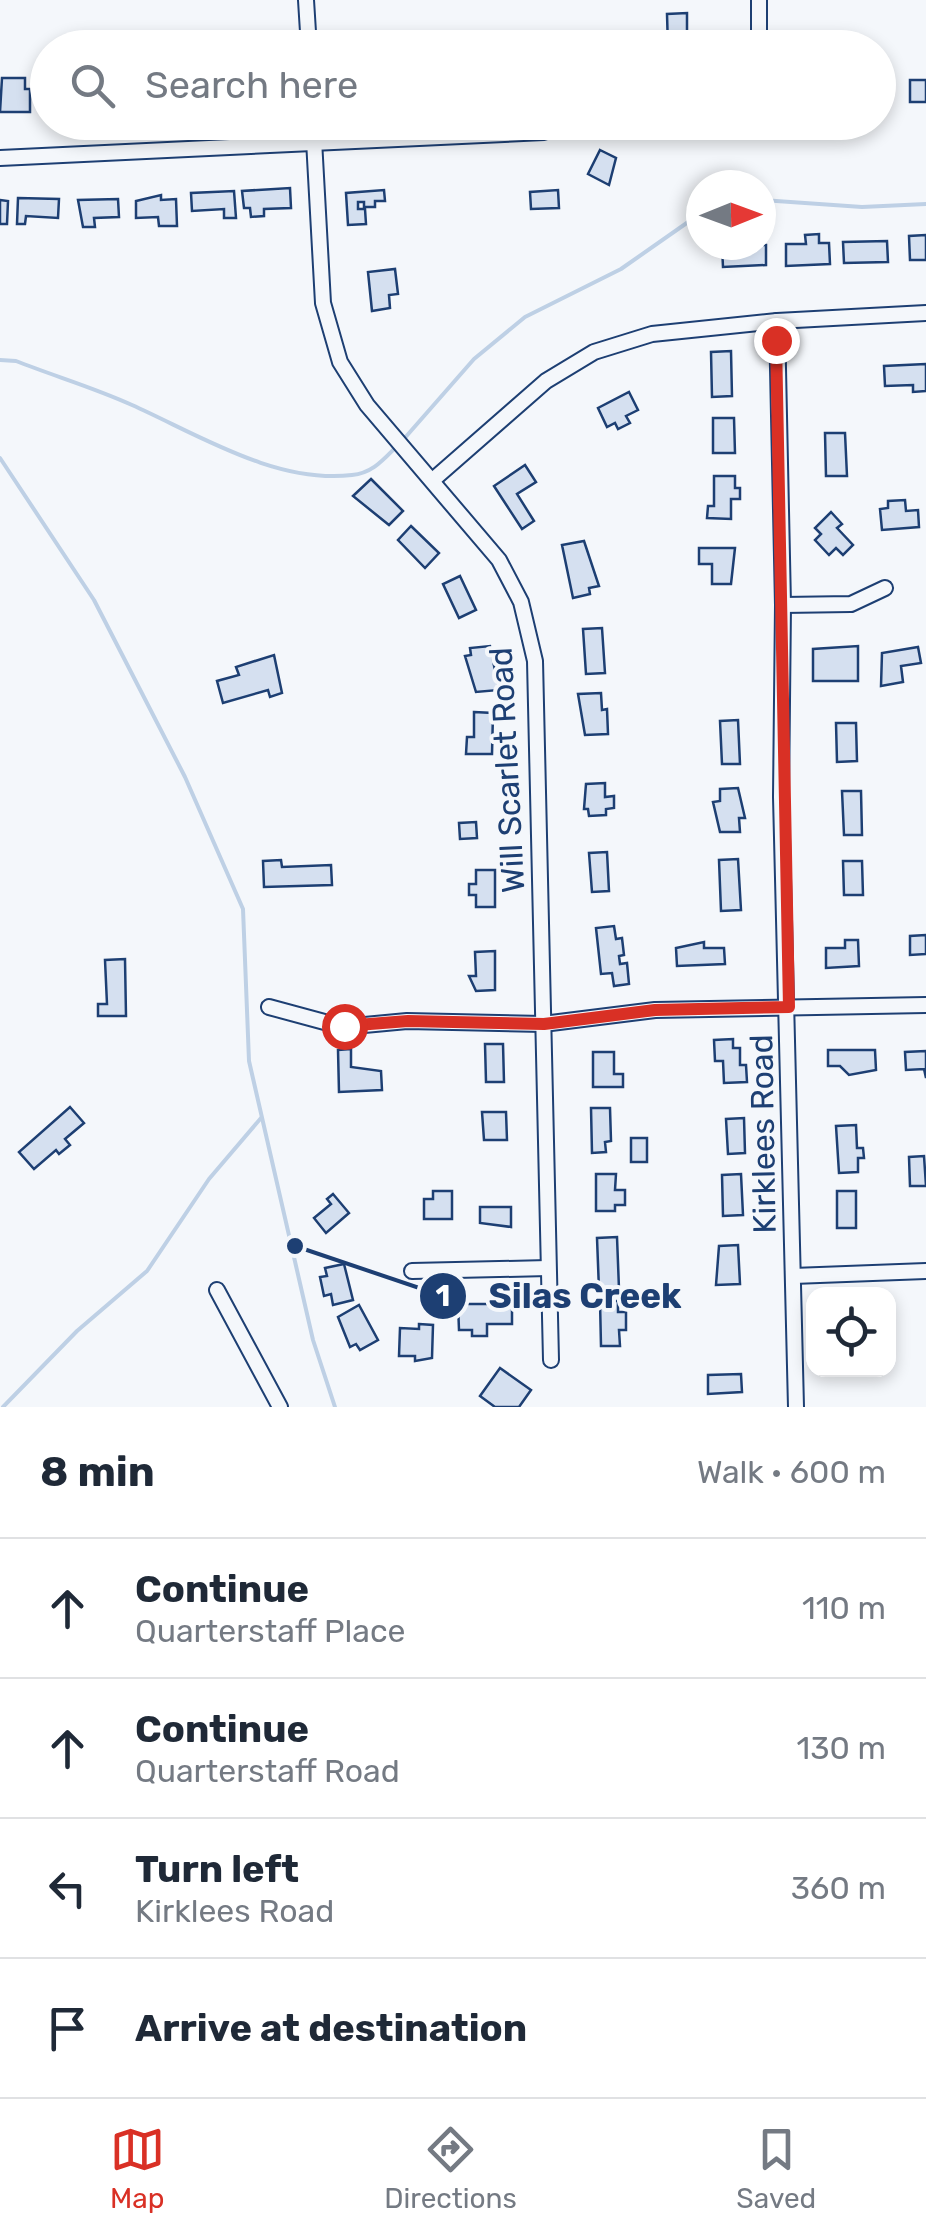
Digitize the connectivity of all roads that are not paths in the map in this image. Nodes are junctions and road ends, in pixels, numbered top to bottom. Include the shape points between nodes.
1 (306, 0) edge
2 (759, 0) edge
3 (308, 30) edge
4 (760, 30) edge
5 (314, 140) edge
6 (391, 140) edge
7 (314, 144) junction
8 (0, 158) edge
9 (926, 313) edge
10 (777, 320) junction
11 (434, 479) junction
12 (885, 588) dead end
13 (783, 605) junction
14 (926, 1005) edge
15 (270, 1007) dead end
16 (789, 1007) junction
17 (544, 1024) junction
18 (548, 1268) junction
19 (412, 1271) dead end
20 (926, 1272) edge
21 (794, 1276) junction
22 (216, 1290) dead end
23 (550, 1360) dead end
24 (280, 1407) edge
25 (796, 1407) edge

1 - 3 street
2 - 4 street
5 - 7 street, Will Scarlet Road
6 - 7 street
7 - 8 street
7 - 11 street, Will Scarlet Road via 323,303 332,342 360,396
9 - 10 street
10 - 11 street via 652,334 594,352 546,381
10 - 13 street, Kirklees Road
11 - 17 street, Will Scarlet Road via 499,560 521,602 535,661
12 - 13 street via 850,604
13 - 16 street, Kirklees Road
14 - 16 street
15 - 17 street via 344,1026
16 - 17 street via 655,1010
16 - 21 street, Kirklees Road
17 - 18 street, Will Scarlet Road
18 - 19 street
18 - 23 street, Will Scarlet Road
20 - 21 street
21 - 25 street, Kirklees Road
22 - 24 street

